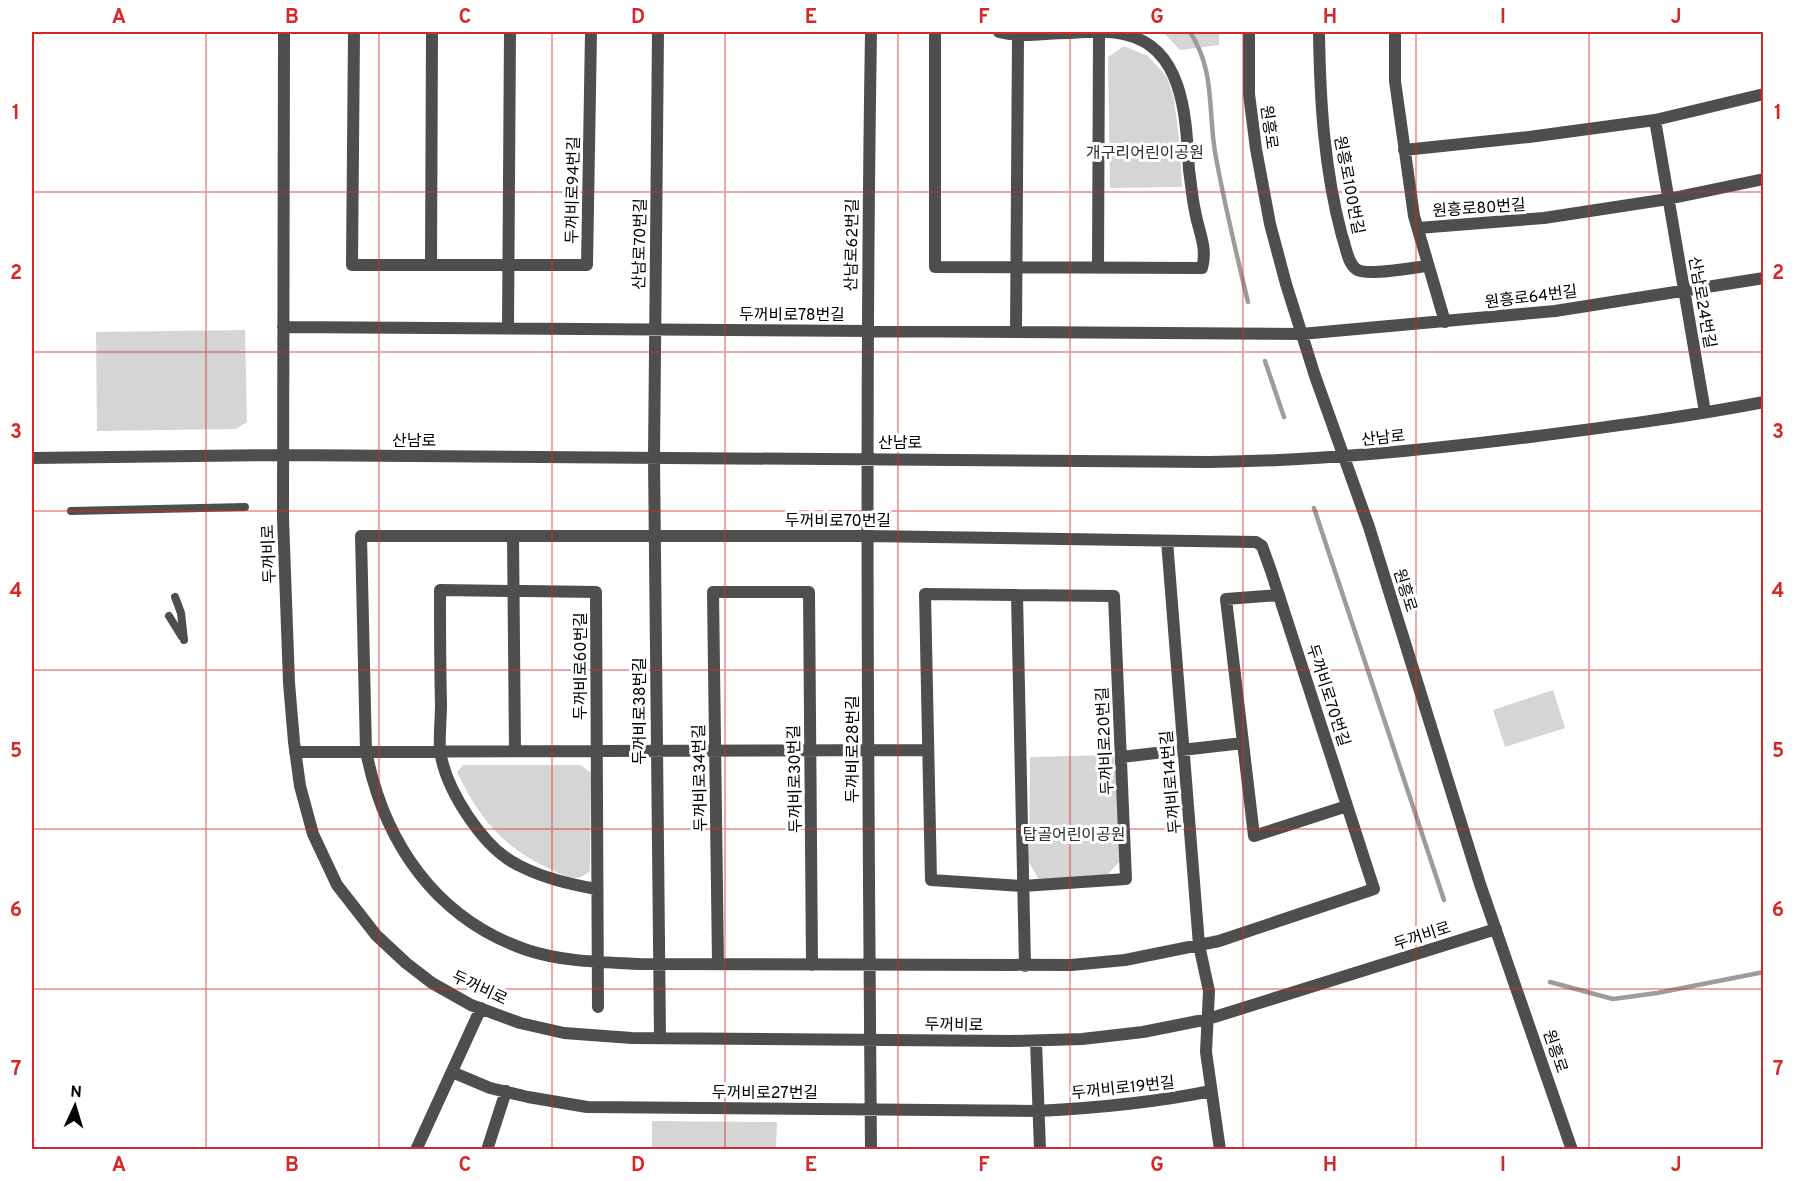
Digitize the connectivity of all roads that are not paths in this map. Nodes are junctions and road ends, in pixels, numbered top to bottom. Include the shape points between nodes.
1 (284, 32) edge
2 (354, 32) edge
3 (432, 32) edge
4 (510, 32) edge
5 (591, 32) edge
6 (658, 32) edge
7 (872, 32) edge
8 (935, 32) edge
9 (999, 32) edge
10 (1249, 32) edge
11 (1319, 32) edge
12 (1395, 32) edge
13 (1099, 33) junction
14 (1018, 35) junction
15 (1764, 94) edge
16 (1655, 120) junction
17 (1404, 150) junction
18 (1764, 179) edge
19 (1668, 199) junction
20 (1418, 228) junction
21 (431, 265) junction
22 (508, 265) junction
23 (1428, 266) junction
24 (1017, 268) junction
25 (1098, 268) junction
26 (1764, 278) edge
27 (1685, 292) junction
28 (1445, 322) junction
29 (283, 327) junction
30 (508, 328) junction
31 (655, 330) junction
32 (867, 331) junction
33 (1016, 332) junction
34 (1301, 333) junction
35 (1764, 402) edge
36 (1705, 412) junction
37 (283, 455) junction
38 (1344, 457) junction
39 (32, 458) edge
40 (654, 458) junction
41 (866, 458) junction
42 (245, 507) dead end
43 (71, 511) dead end
44 (513, 536) junction
45 (654, 536) junction
46 (867, 536) junction
47 (1167, 541) junction
48 (513, 591) junction
49 (713, 592) joint
50 (1017, 595) junction
51 (1279, 595) junction
52 (174, 597) dead end
53 (169, 616) dead end
54 (1243, 743) junction
55 (597, 750) junction
56 (656, 750) junction
57 (715, 750) junction
58 (810, 750) junction
59 (868, 750) junction
60 (928, 750) junction
61 (1184, 750) junction
62 (440, 751) junction
63 (515, 751) junction
64 (295, 752) junction
65 (366, 752) junction
66 (1121, 757) junction
67 (1347, 806) junction
68 (1023, 886) junction
69 (596, 889) junction
70 (1496, 929) junction
71 (1199, 945) junction
72 (598, 962) junction
73 (659, 964) junction
74 (718, 964) junction
75 (812, 965) junction
76 (870, 965) junction
77 (1025, 966) junction
78 (598, 1007) dead end
79 (481, 1008) junction
80 (1208, 1019) junction
81 (660, 1038) junction
82 (870, 1040) junction
83 (1036, 1041) junction
84 (452, 1072) junction
85 (1211, 1091) junction
86 (506, 1092) junction
87 (871, 1109) junction
88 (1037, 1111) junction
89 (416, 1149) edge
90 (487, 1149) edge
91 (871, 1149) edge
92 (1040, 1149) edge
93 (1220, 1149) edge
94 (1572, 1149) edge

1 - 29 street, 두꺼비로
2 - 21 street, 두꺼비로94번길 via 352,265
3 - 21 street
4 - 22 street
5 - 22 street, 두꺼비로94번길 via 587,265
6 - 31 street, 산남로70번길
7 - 32 street, 산남로62번길
8 - 24 street via 935,267
9 - 14 street
10 - 34 street, 원흥로 via 1249,93 1256,149 1270,224
11 - 23 street, 원흥로100번길 via 1326,157 1350,262 1357,271 1368,272
12 - 17 street, 원흥로80번길 via 1395,81
13 - 14 street
13 - 25 street
13 - 25 street via 1126,34 1145,42 1171,68 1177,82 1205,258 1202,268
14 - 24 street
15 - 16 street
16 - 17 street
16 - 19 street, 산남로24번길
17 - 20 street, 원흥로80번길
18 - 19 street
19 - 20 street, 원흥로80번길 via 1544,218
19 - 27 street, 산남로24번길
20 - 23 street, 원흥로80번길
21 - 22 street, 두꺼비로94번길
22 - 30 street
23 - 28 street, 원흥로80번길
24 - 25 street
24 - 33 street
26 - 27 street, 원흥로64번길
27 - 28 street, 원흥로64번길
27 - 36 street, 산남로24번길
28 - 34 street, 원흥로64번길
29 - 30 street, 두꺼비로78번길
29 - 37 street, 두꺼비로
30 - 31 street, 두꺼비로78번길
31 - 32 street, 두꺼비로78번길
31 - 40 street, 산남로70번길
32 - 33 street, 두꺼비로78번길
32 - 41 street, 산남로62번길
33 - 34 street, 두꺼비로78번길
34 - 38 street, 원흥로
35 - 36 street, 산남로
36 - 38 street, 산남로 via 1546,435
37 - 39 street, 산남로
37 - 40 street, 산남로
37 - 64 street, 두꺼비로 via 289,683
38 - 41 street, 산남로 via 1209,462
38 - 70 street, 원흥로 via 1370,527
40 - 41 street, 산남로
40 - 45 street, 두꺼비로38번길
41 - 46 street, 두꺼비로28번길
42 - 43 lane
44 - 45 street, 두꺼비로70번길
44 - 48 street
44 - 65 street, 두꺼비로70번길 via 361,536
45 - 46 street, 두꺼비로70번길
45 - 56 street, 두꺼비로38번길
46 - 47 street, 두꺼비로70번길
46 - 59 street, 두꺼비로28번길
47 - 51 street, 두꺼비로70번길 via 1256,542 1262,546
47 - 61 street, 두꺼비로14번길
48 - 55 street, 두꺼비로60번길 via 596,592
48 - 62 street, 두꺼비로60번길 via 440,590
48 - 63 street
49 - 57 street, 두꺼비로34번길
49 - 58 street, 두꺼비로30번길 via 809,592
50 - 60 street, 두꺼비로20번길 via 925,594
50 - 66 street, 두꺼비로20번길 via 1113,596
50 - 68 street
51 - 54 street via 1226,599
51 - 67 street, 두꺼비로70번길
52 - 53 lane via 181,613 184,640
54 - 61 street
54 - 67 street via 1254,836
55 - 56 street
55 - 63 street
55 - 69 street, 두꺼비로60번길
56 - 57 street
56 - 73 street, 두꺼비로38번길
57 - 58 street
57 - 74 street, 두꺼비로34번길
58 - 59 street
58 - 75 street, 두꺼비로30번길
59 - 60 street
59 - 76 street, 두꺼비로28번길
60 - 68 street, 두꺼비로20번길 via 931,880
61 - 66 street
61 - 71 street, 두꺼비로14번길
62 - 63 street
62 - 65 street
62 - 69 street, 두꺼비로60번길 via 458,802 495,848 515,864 545,878
64 - 65 street
64 - 79 street, 두꺼비로 via 313,834 337,885 376,935 406,963 432,983
65 - 72 street via 371,778 401,850 445,902 501,940 558,957
66 - 68 street, 두꺼비로20번길 via 1126,879
67 - 71 street, 두꺼비로70번길 via 1374,890
68 - 77 street
69 - 72 street, 두꺼비로60번길
70 - 80 street, 두꺼비로
70 - 94 street, 원흥로
71 - 77 street via 1125,960
71 - 80 street, 두꺼비로14번길 via 1209,991
72 - 73 street
72 - 78 street, 두꺼비로60번길
73 - 74 street
73 - 81 street, 두꺼비로38번길
74 - 75 street
75 - 76 street
76 - 77 street
76 - 82 street, 두꺼비로28번길
79 - 81 street, 두꺼비로 via 520,1023 564,1033
79 - 84 street
80 - 83 street, 두꺼비로 via 1143,1032
80 - 85 street, 두꺼비로14번길 via 1206,1052
81 - 82 street, 두꺼비로
82 - 83 street, 두꺼비로
82 - 87 street
83 - 88 street
84 - 86 street, 두꺼비로27번길
84 - 89 street
85 - 88 street, 두꺼비로19번길 via 1101,1108
85 - 93 street, 두꺼비로14번길
86 - 87 street, 두꺼비로27번길 via 587,1107
86 - 90 street
87 - 88 street, 두꺼비로27번길
87 - 91 street
88 - 92 street

